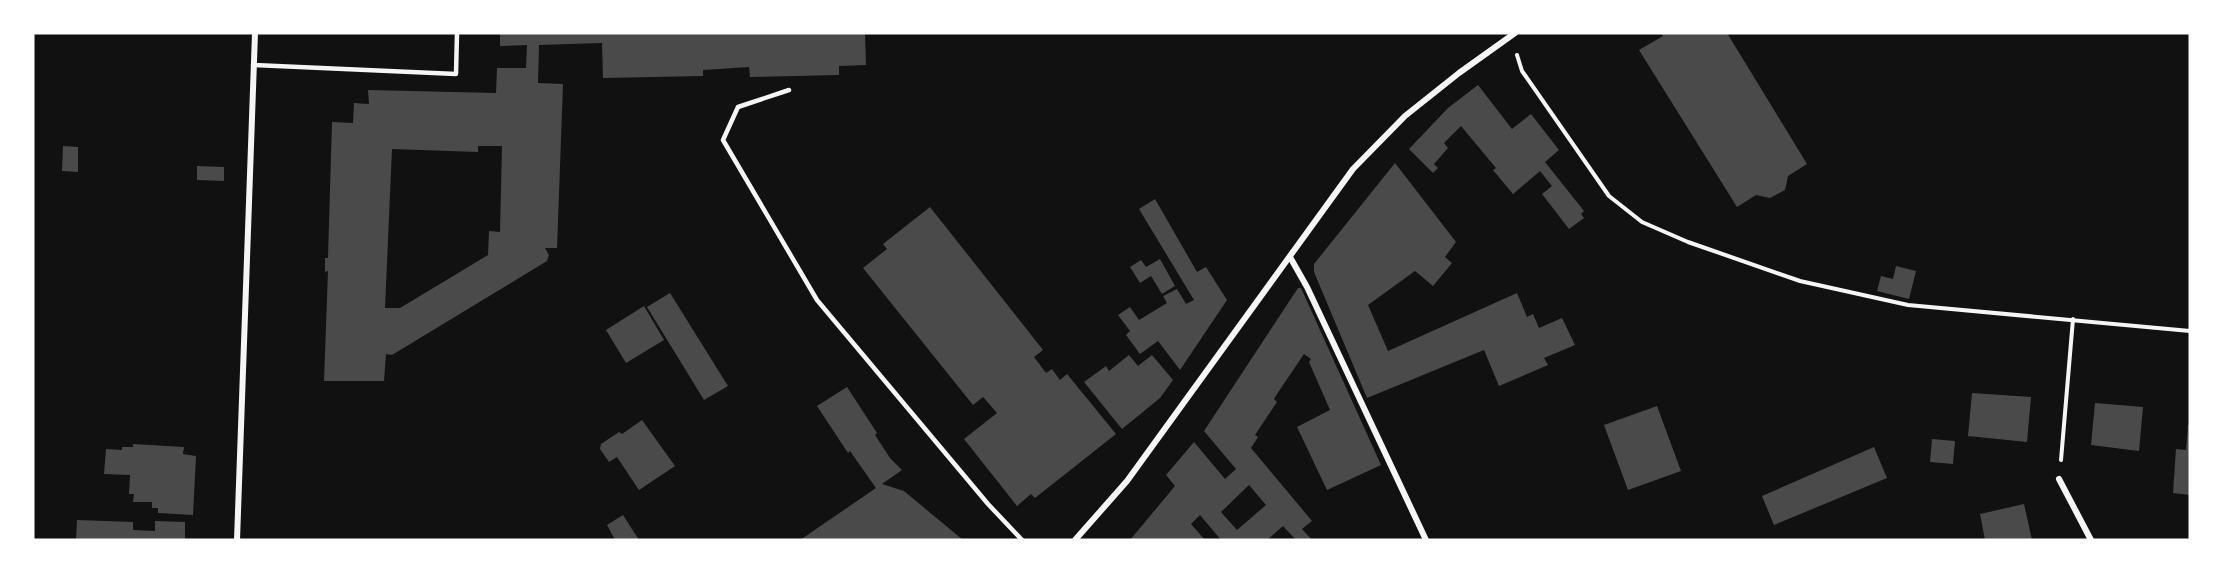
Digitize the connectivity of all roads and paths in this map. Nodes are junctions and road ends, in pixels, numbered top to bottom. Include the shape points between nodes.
1 (255, 33) edge
2 (457, 33) edge
3 (1512, 34) edge
4 (254, 65) junction
5 (789, 90) dead end
6 (1290, 257) junction
7 (2073, 319) junction
8 (2190, 331) edge
9 (2059, 479) joint
10 (237, 540) edge
11 (1022, 540) edge
12 (1075, 540) edge
13 (1426, 540) edge
14 (2091, 540) edge

1 - 4 street
2 - 4 lane via 456,74
3 - 6 street via 1405,116 1353,169
3 - 7 path via 1522,71 1609,196 1642,222 1800,281 1908,305
4 - 10 street
5 - 11 lane via 738,107 723,140 817,300
6 - 12 street via 1127,481
6 - 13 street
7 - 8 path
7 - 9 path
9 - 14 street

